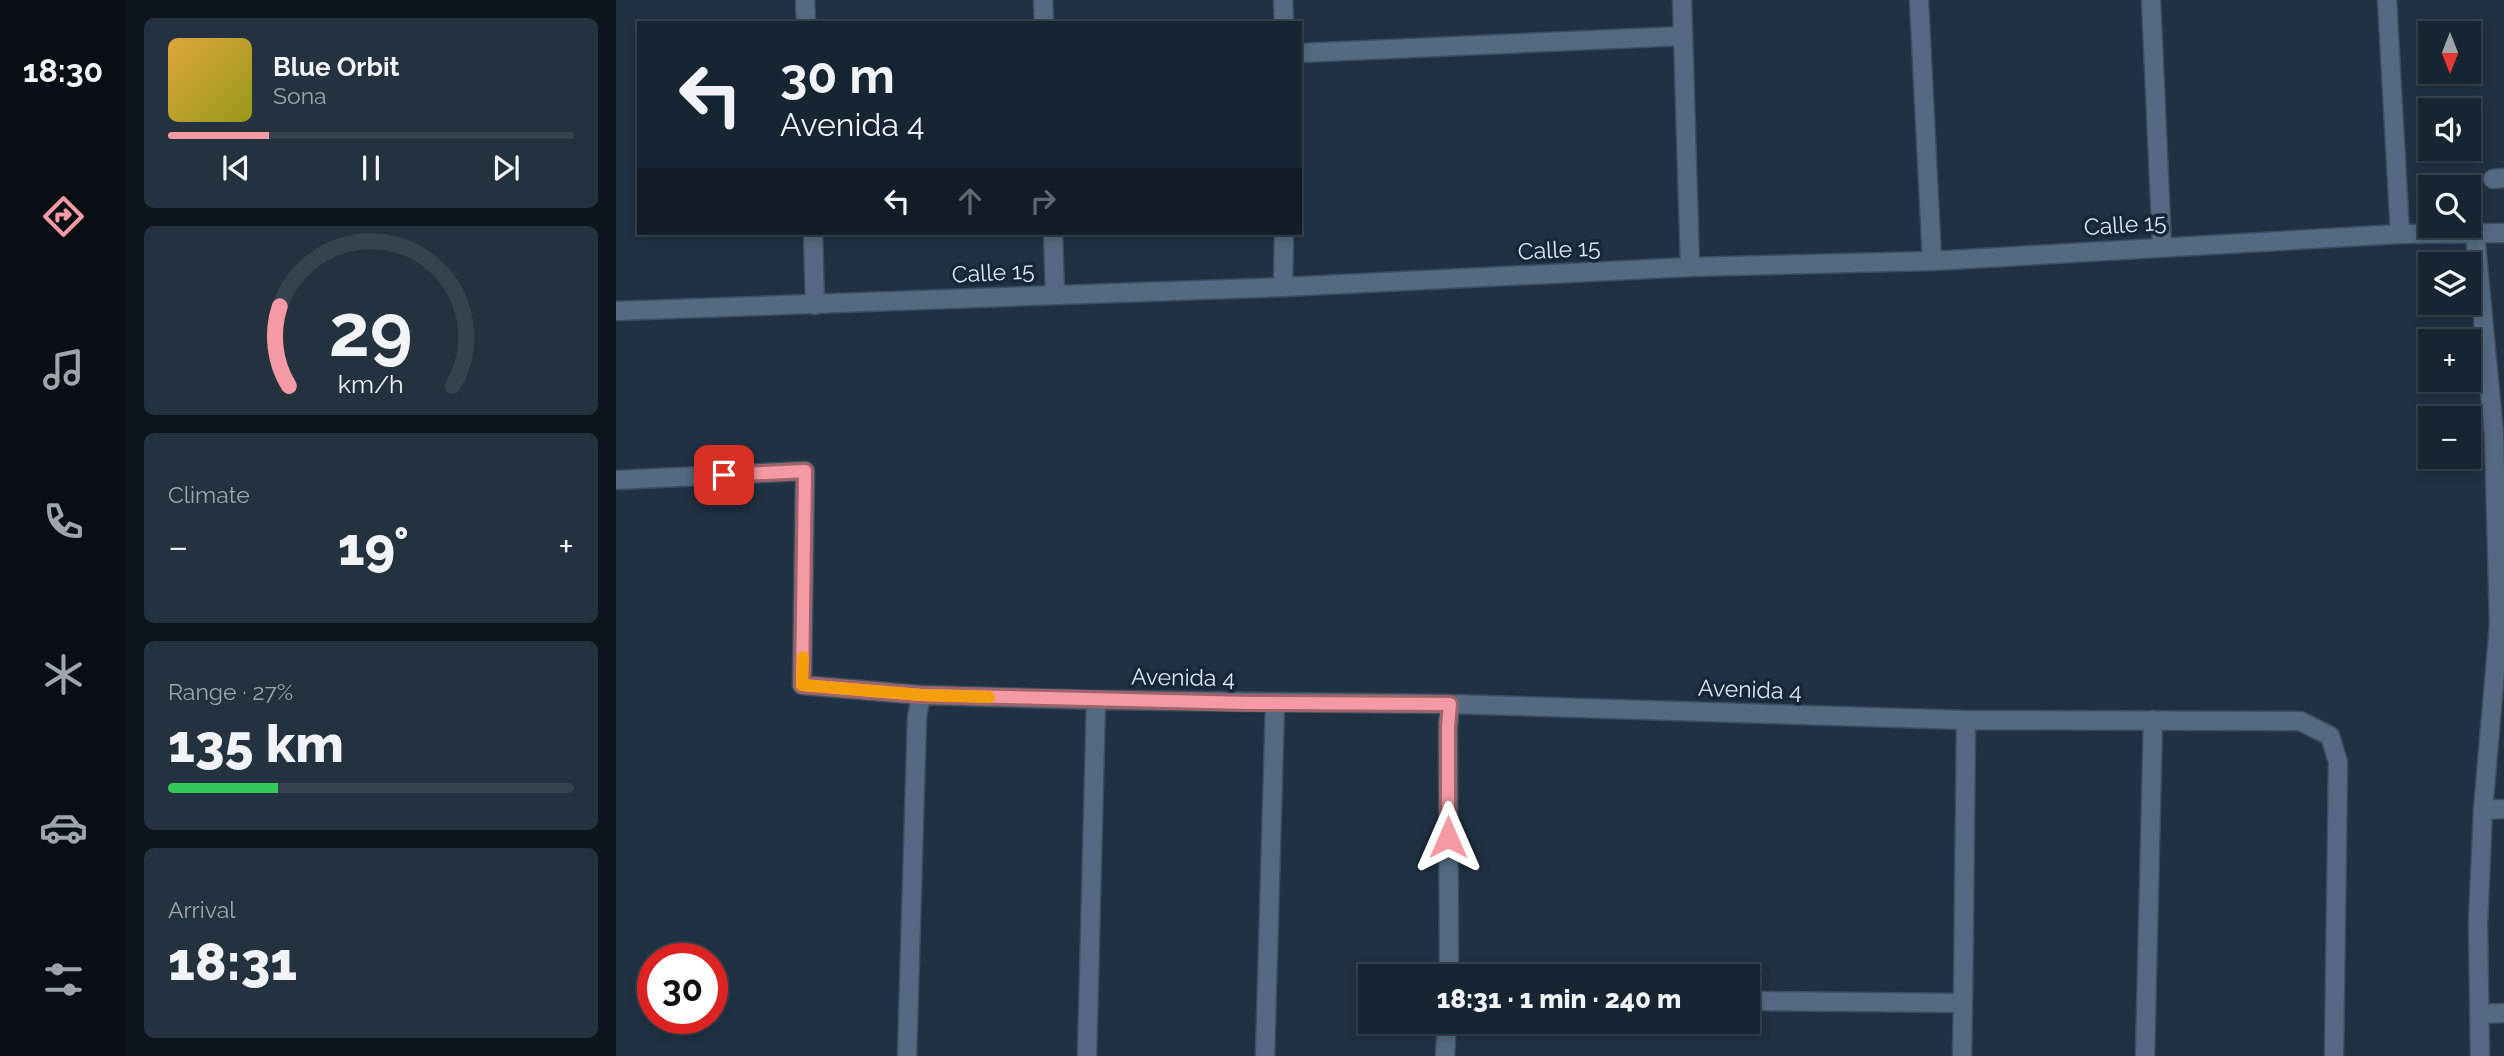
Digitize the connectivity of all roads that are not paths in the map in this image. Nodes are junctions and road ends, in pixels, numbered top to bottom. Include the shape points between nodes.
1 (805, 0) edge
2 (1043, 0) edge
3 (1283, 0) edge
4 (1682, 0) edge
5 (1919, 0) edge
6 (2151, 0) edge
7 (2387, 0) edge
8 (806, 21) edge
9 (1044, 21) edge
10 (1284, 21) edge
11 (1683, 36) junction
12 (1302, 53) edge
13 (2504, 233) edge
14 (2400, 234) junction
15 (2418, 234) edge
16 (2481, 234) edge
17 (813, 235) edge
18 (1053, 235) edge
19 (1284, 235) edge
20 (2474, 238) edge
21 (2162, 246) junction
22 (1932, 261) junction
23 (1690, 267) junction
24 (1283, 287) junction
25 (1055, 294) junction
26 (815, 305) junction
27 (616, 311) edge
28 (2499, 434) edge
29 (616, 480) edge
30 (2501, 624) edge
31 (921, 695) junction
32 (1096, 700) junction
33 (1275, 703) junction
34 (1450, 704) junction
35 (1966, 720) junction
36 (2153, 720) junction
37 (2504, 809) edge
38 (2483, 810) junction
39 (1449, 964) edge
40 (1760, 1001) edge
41 (1963, 1003) junction
42 (2504, 1013) edge
43 (2480, 1014) junction
44 (1446, 1034) edge
45 (907, 1056) edge
46 (1087, 1056) edge
47 (1265, 1056) edge
48 (1445, 1056) edge
49 (1962, 1056) edge
50 (2145, 1056) edge
51 (2334, 1056) edge
52 (2480, 1056) edge

1 - 8 street
2 - 9 street
3 - 10 street
4 - 11 street
5 - 22 street
6 - 21 street
7 - 14 street
11 - 12 street
11 - 23 street
13 - 16 street, Calle 15
14 - 15 street, Calle 15
14 - 21 street, Calle 15
17 - 26 street
18 - 25 street
19 - 24 street
20 - 28 street
21 - 22 street, Calle 15
22 - 23 street, Calle 15
23 - 24 street, Calle 15
24 - 25 street, Calle 15
25 - 26 street, Calle 15
26 - 27 street, Calle 15
28 - 30 street
29 - 31 street, Avenida 4 via 805,471 802,685
30 - 38 street
31 - 32 street, Avenida 4
31 - 45 street
32 - 33 street, Avenida 4
32 - 46 street
33 - 34 street, Avenida 4
33 - 47 street
34 - 35 street, Avenida 4
34 - 39 street
35 - 36 street, Avenida 4
35 - 41 street
36 - 50 street
36 - 51 street, Avenida 4 via 2300,721 2330,736 2338,762
37 - 38 street
38 - 43 street
40 - 41 street
41 - 49 street
42 - 43 street
43 - 52 street
44 - 48 street

